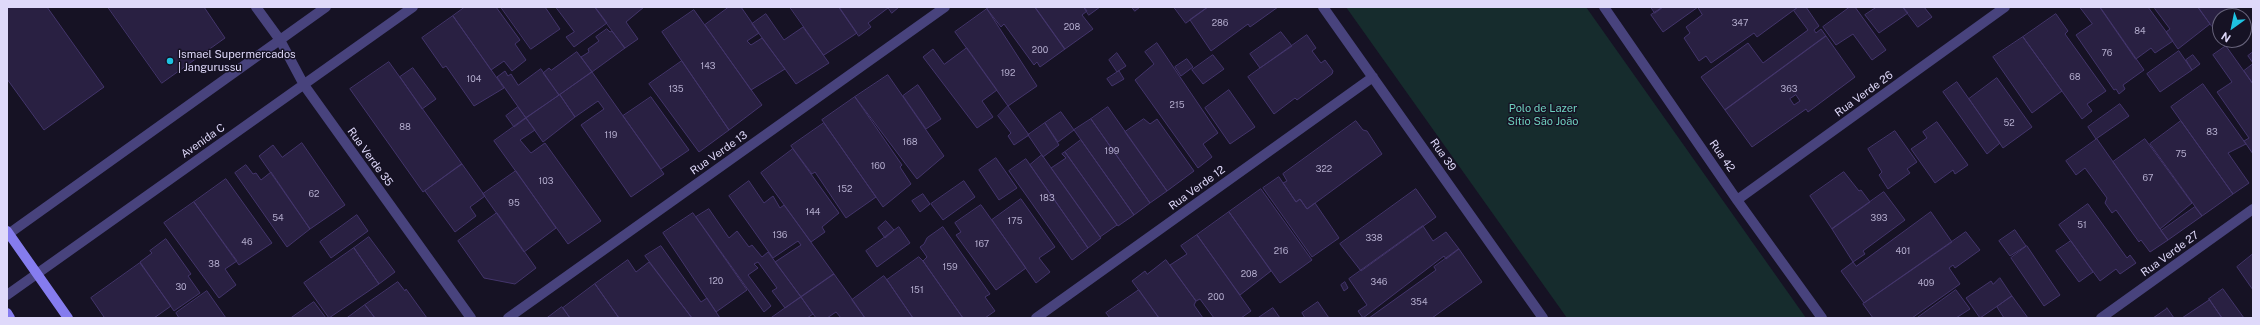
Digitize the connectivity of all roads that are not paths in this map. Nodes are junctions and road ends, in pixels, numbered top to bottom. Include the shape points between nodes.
1 (256, 7) edge
2 (326, 7) edge
3 (413, 7) edge
4 (945, 7) edge
5 (1323, 7) edge
6 (1604, 7) edge
7 (2005, 7) edge
8 (280, 40) junction
9 (1373, 77) junction
10 (304, 85) junction
11 (1737, 200) junction
12 (2253, 209) edge
13 (8, 233) edge
14 (37, 274) junction
15 (7, 295) edge
16 (7, 313) edge
17 (10, 318) edge
18 (68, 318) edge
19 (471, 318) edge
20 (508, 318) edge
21 (1036, 318) edge
22 (1543, 318) edge
23 (1822, 318) edge
24 (2101, 318) edge

1 - 8 street, Rua Verde 35
2 - 8 street
3 - 10 street, Avenida C
4 - 20 street, Rua Verde 13
5 - 9 street, Rua 39
6 - 11 street, Rua 42
7 - 11 street, Rua Verde 26
8 - 10 street, Rua Verde 35
8 - 13 street
9 - 21 street, Rua Verde 12
9 - 22 street, Rua 39
10 - 14 street, Avenida C
10 - 19 street, Rua Verde 35
11 - 23 street, Rua 42
12 - 24 street, Rua Verde 27
13 - 14 main road
14 - 15 street, Avenida C
14 - 18 main road
16 - 17 main road

